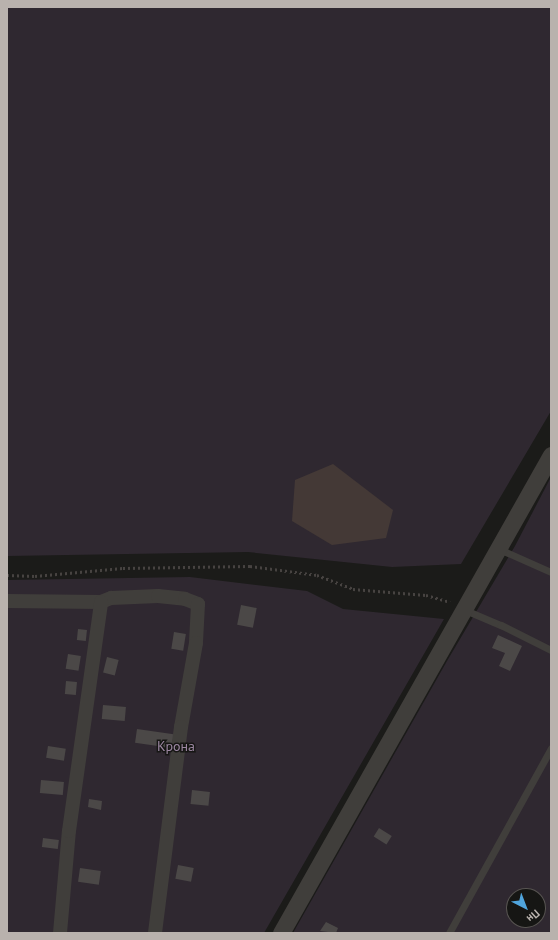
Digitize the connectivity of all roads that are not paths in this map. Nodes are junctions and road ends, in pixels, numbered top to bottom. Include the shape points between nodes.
1 (551, 456) edge
2 (499, 549) junction
3 (551, 572) edge
4 (7, 601) edge
5 (101, 602) junction
6 (465, 610) junction
7 (551, 650) edge
8 (551, 748) edge
9 (60, 933) edge
10 (155, 933) edge
11 (281, 933) edge
12 (449, 933) edge

1 - 2 street
2 - 3 lane
2 - 6 street
4 - 5 street
5 - 9 street via 69,831
5 - 10 street via 111,598 158,596 185,599 198,604 196,643 181,727
6 - 7 lane
6 - 11 street
8 - 12 lane

